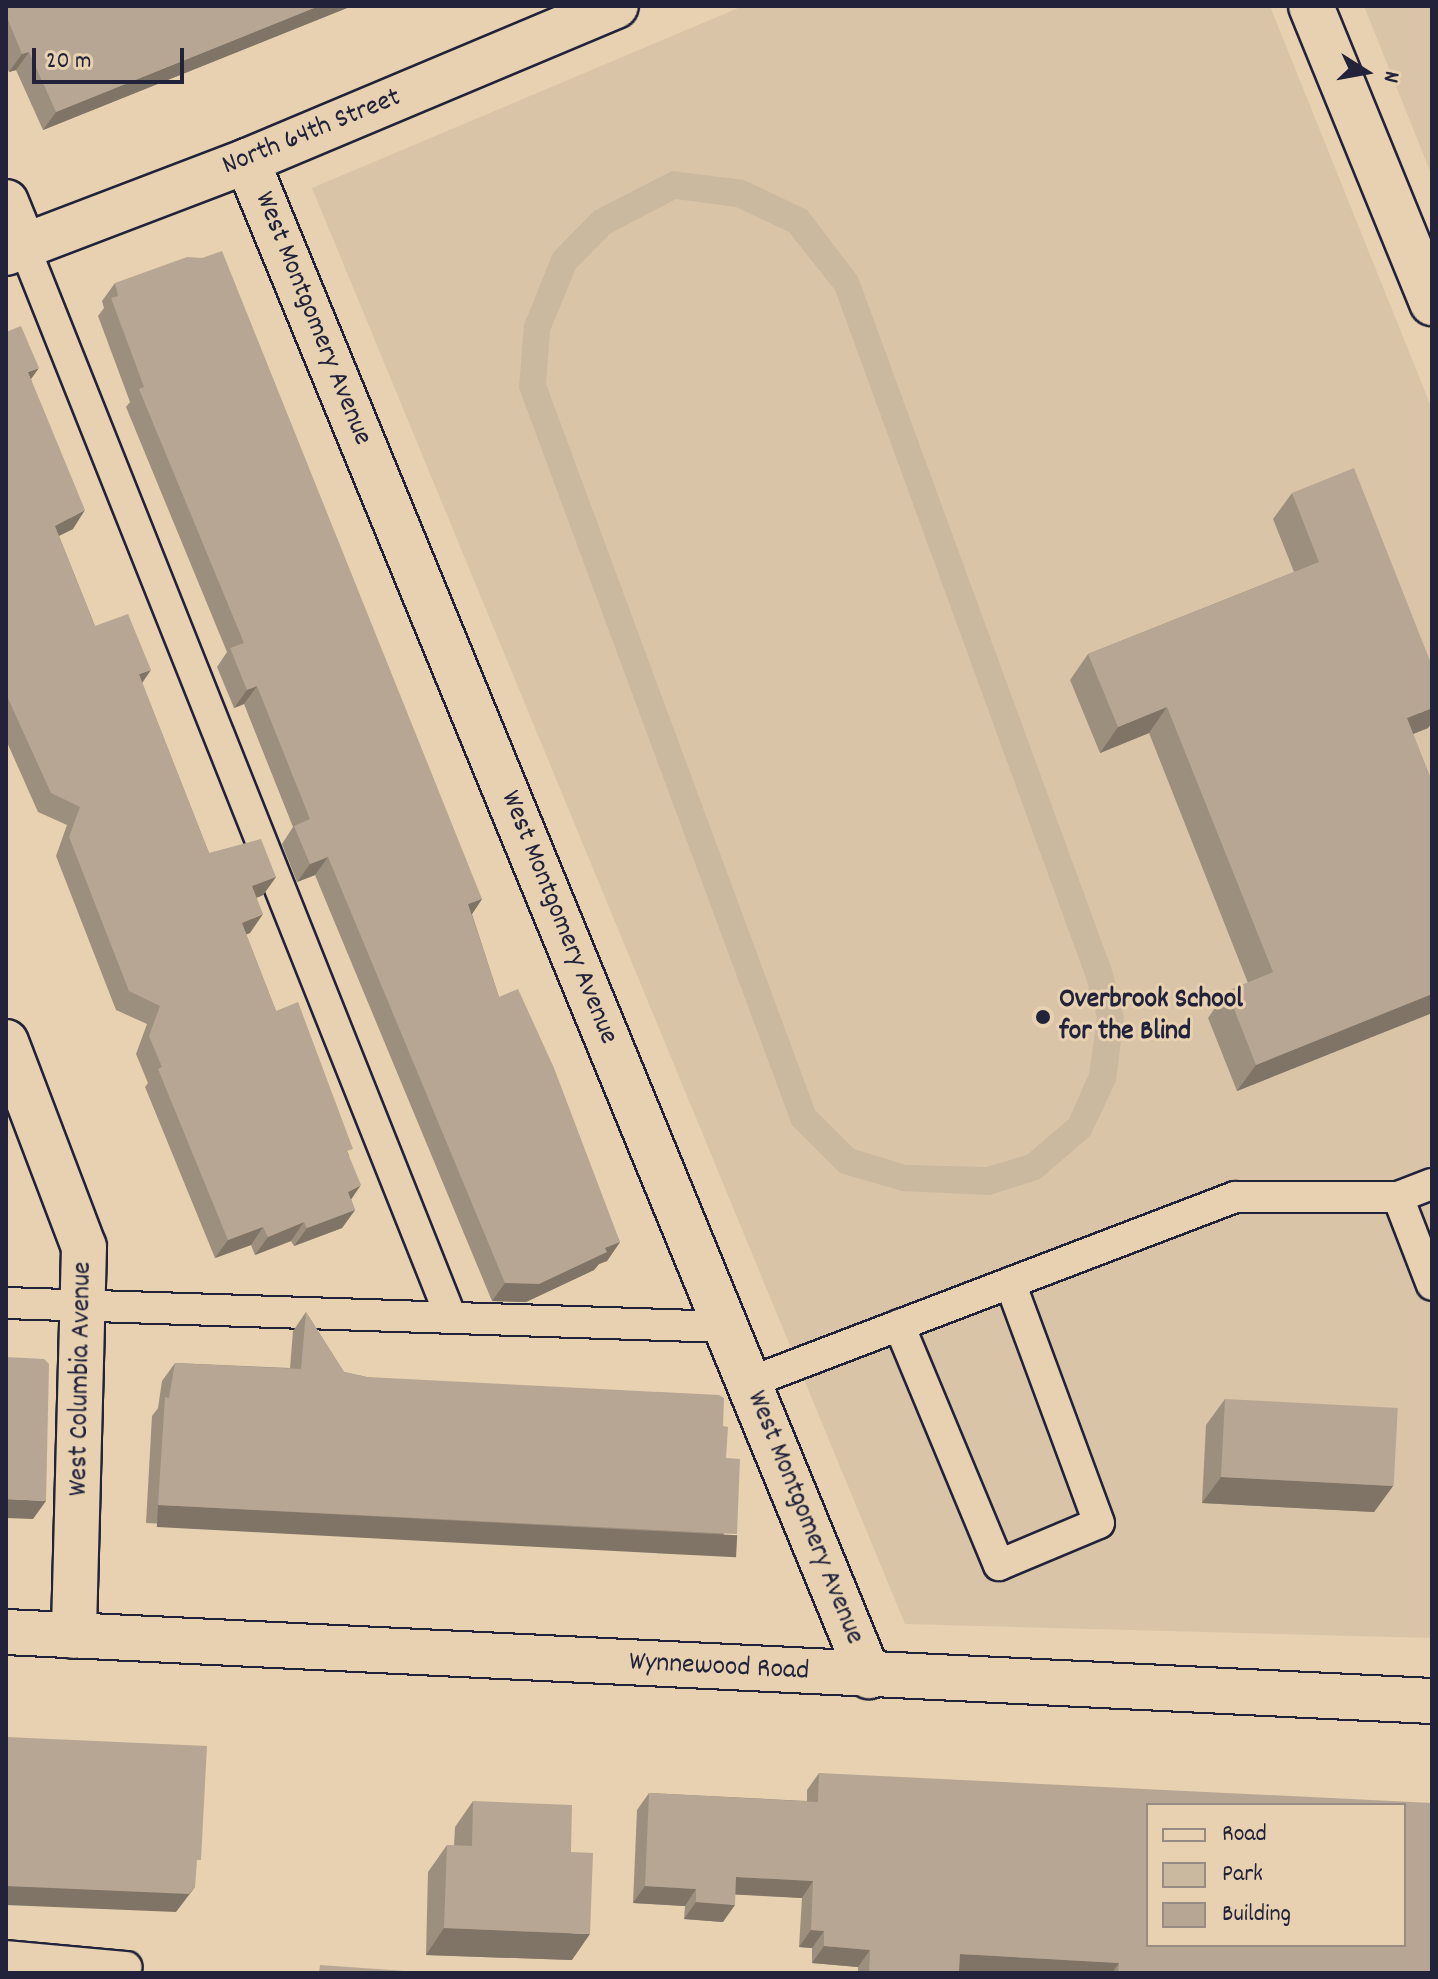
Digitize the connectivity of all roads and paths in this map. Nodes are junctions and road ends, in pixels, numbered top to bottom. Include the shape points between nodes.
1 (616, 6) edge
2 (1311, 6) edge
3 (247, 161) junction
4 (6, 202) edge
5 (15, 250) edge
6 (1432, 303) edge
7 (6, 1042) edge
8 (1432, 1184) edge
9 (1398, 1197) junction
10 (1010, 1283) junction
11 (1432, 1285) edge
12 (6, 1303) edge
13 (86, 1307) junction
14 (450, 1315) junction
15 (899, 1325) junction
16 (726, 1327) junction
17 (748, 1383) junction
18 (6, 1632) edge
19 (74, 1636) junction
20 (869, 1676) junction
21 (1432, 1701) edge
22 (6, 1956) edge
23 (126, 1967) dead end

1 - 3 street, North 64th Street
2 - 6 street
3 - 5 street, North 64th Street
3 - 16 street, West Montgomery Avenue
4 - 5 street
5 - 14 lane
7 - 13 street, West Columbia Avenue via 84,1247
8 - 9 lane
9 - 10 lane via 1235,1197
9 - 11 lane
10 - 15 lane
10 - 15 lane via 1099,1523 999,1565
12 - 13 lane
13 - 14 lane
13 - 19 street, West Columbia Avenue
14 - 16 lane
15 - 17 lane
16 - 17 street, West Montgomery Avenue
17 - 20 street, West Montgomery Avenue
18 - 19 street, Wynnewood Road
19 - 20 street, Wynnewood Road
20 - 21 street, Wynnewood Road
22 - 23 lane

